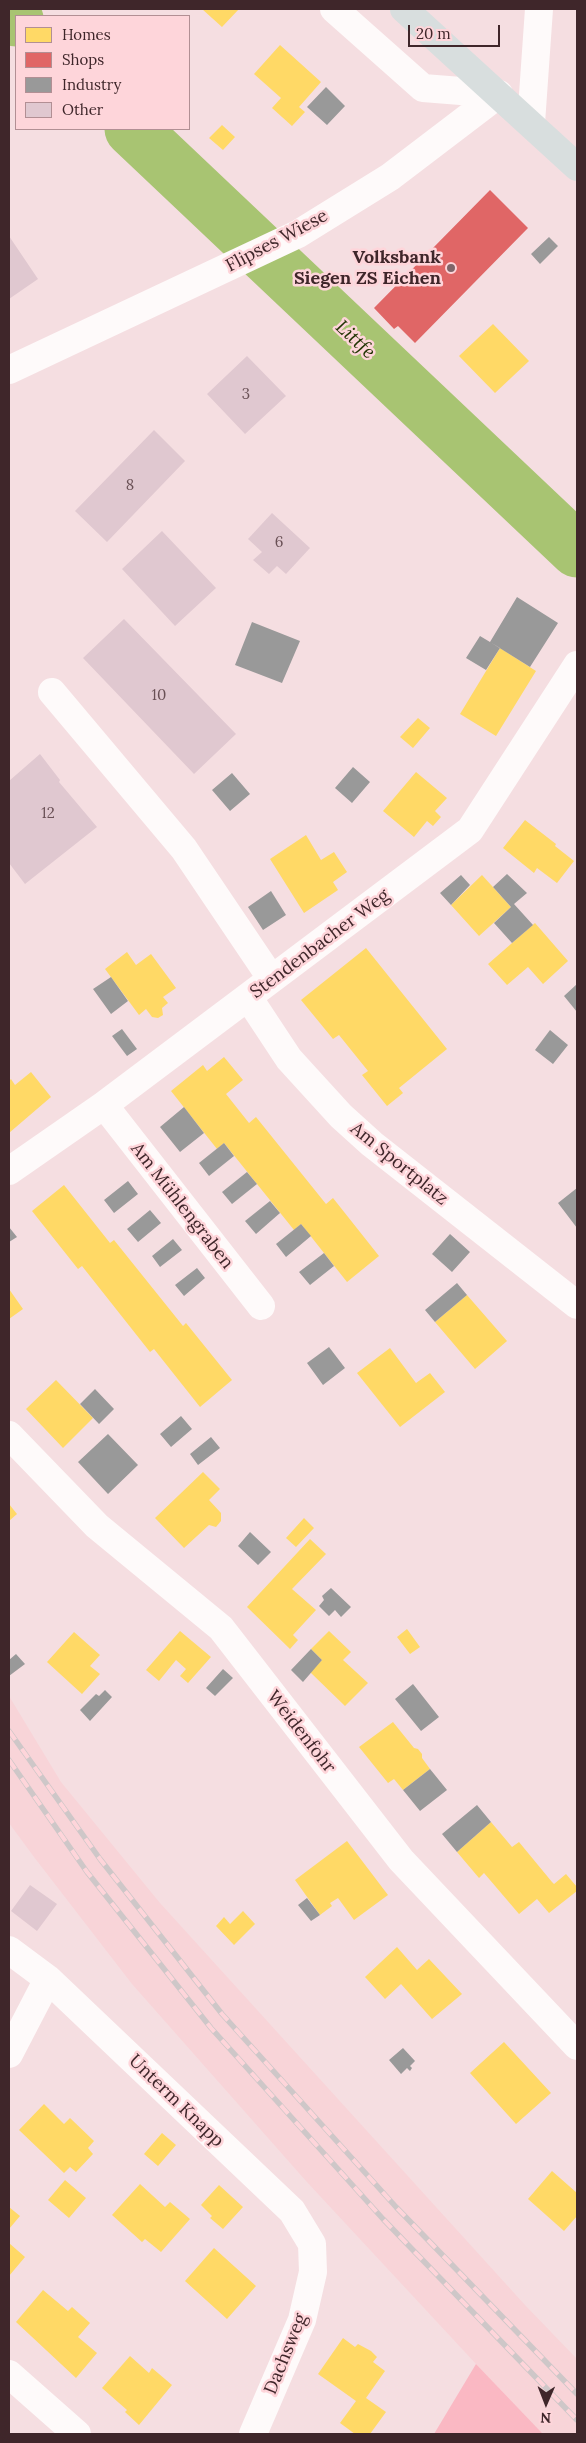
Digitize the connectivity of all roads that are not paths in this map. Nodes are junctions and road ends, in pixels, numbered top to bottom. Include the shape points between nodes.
1 (334, 9) edge
2 (404, 9) edge
3 (539, 9) edge
4 (499, 94) junction
5 (531, 123) junction
6 (577, 167) edge
7 (9, 370) edge
8 (577, 665) edge
9 (52, 692) dead end
10 (271, 978) junction
11 (248, 998) junction
12 (104, 1105) junction
13 (9, 1171) edge
14 (577, 1305) edge
15 (261, 1306) dead end
16 (9, 1435) edge
17 (9, 1950) edge
18 (48, 1979) junction
19 (577, 2046) edge
20 (9, 2054) edge
21 (313, 2272) joint
22 (9, 2374) edge
23 (77, 2434) edge
24 (253, 2434) edge

1 - 4 street via 423,88
2 - 4 main road
3 - 5 street
4 - 5 main road
4 - 7 street, Flipses Wiese via 390,177 298,234
5 - 6 main road
8 - 10 street, Stendenbacher Weg via 470,830
9 - 10 street via 184,849
10 - 11 street, Stendenbacher Weg
11 - 12 street, Stendenbacher Weg
11 - 14 street, Am Sportplatz via 289,1059 341,1116
12 - 13 street, Stendenbacher Weg
12 - 15 street, Am Mühlengraben
16 - 19 street, Weidenfohr via 97,1526 221,1628 401,1860
17 - 18 street, Unterm Knapp
18 - 20 street
18 - 21 street, Unterm Knapp via 292,2212 312,2244
21 - 24 street, Dachsweg via 302,2320
22 - 23 street

